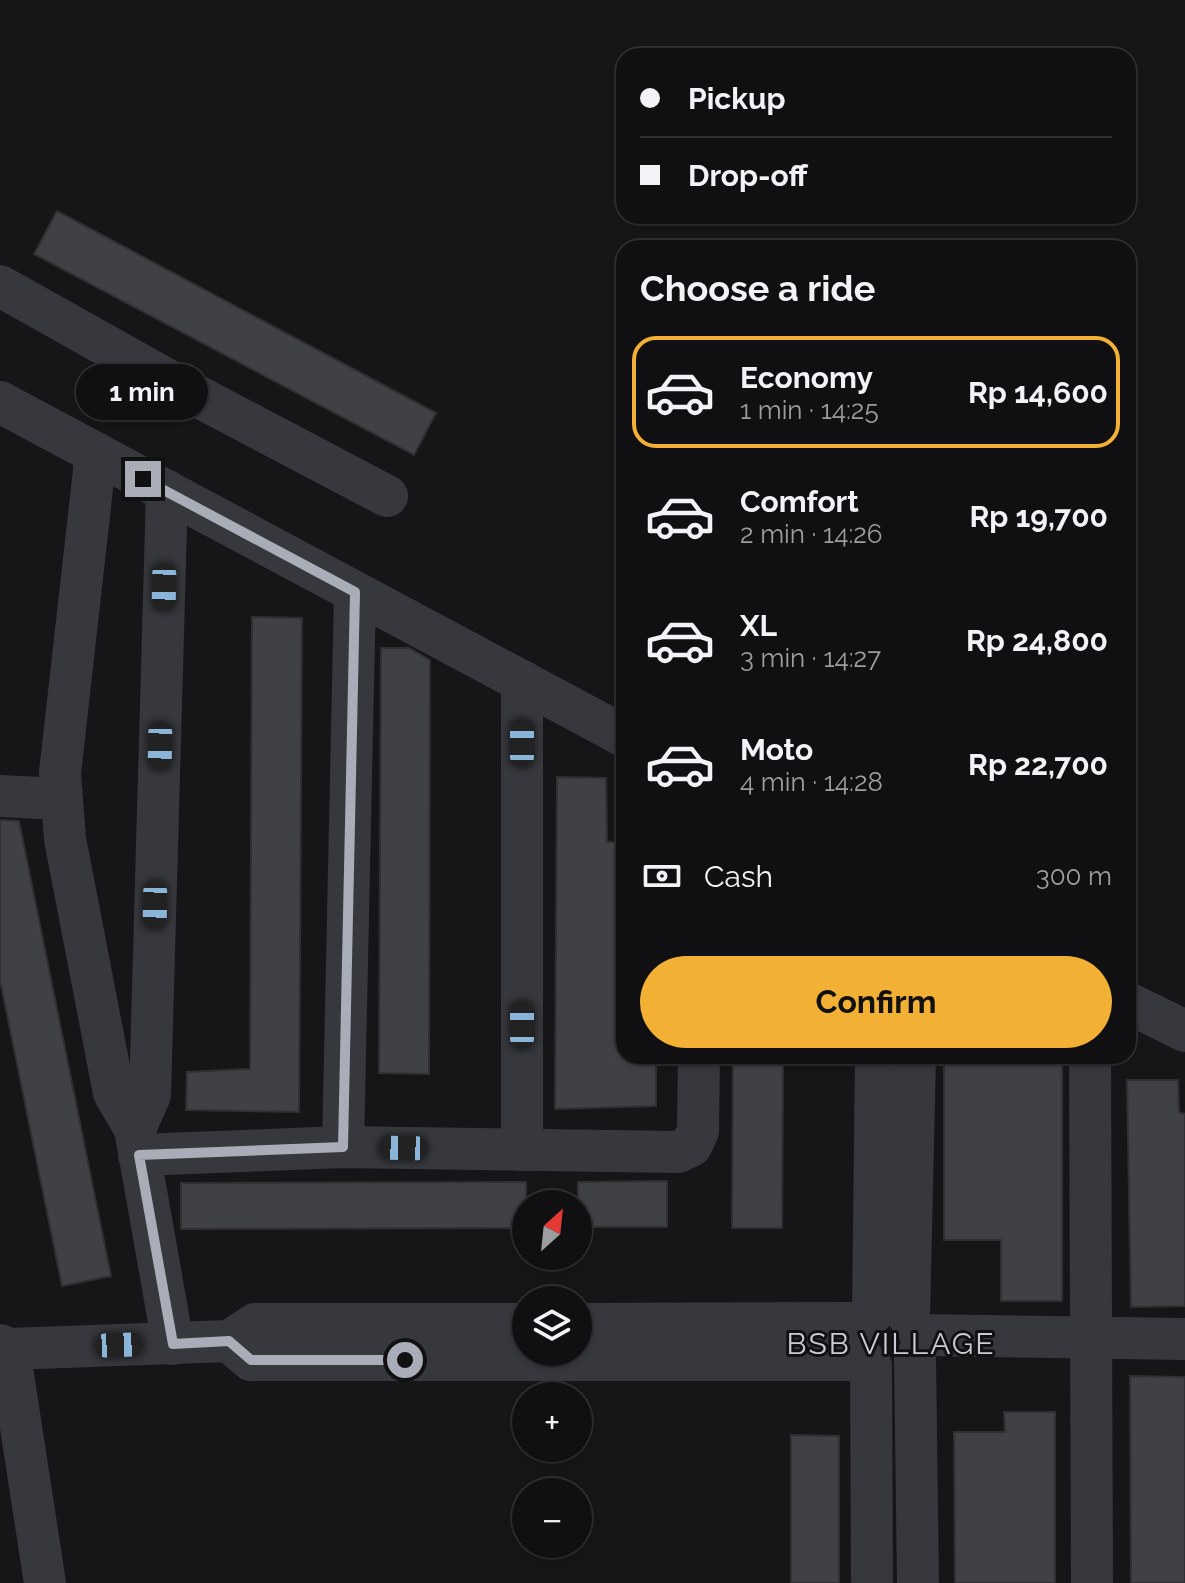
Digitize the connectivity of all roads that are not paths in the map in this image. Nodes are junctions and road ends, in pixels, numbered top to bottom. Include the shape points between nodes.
1 (0, 286) edge
2 (0, 402) edge
3 (96, 453) junction
4 (167, 491) junction
5 (387, 496) dead end
6 (355, 592) junction
7 (522, 681) junction
8 (616, 732) edge
9 (0, 796) edge
10 (60, 799) junction
11 (1136, 1007) edge
12 (1185, 1031) edge
13 (699, 1064) edge
14 (876, 1064) edge
15 (914, 1064) edge
16 (1090, 1064) edge
17 (137, 1142) junction
18 (343, 1147) junction
19 (522, 1150) junction
20 (512, 1324) edge
21 (592, 1325) edge
22 (888, 1339) junction
23 (1185, 1339) edge
24 (1090, 1340) junction
25 (229, 1341) junction
26 (173, 1344) junction
27 (5, 1347) edge
28 (45, 1583) edge
29 (872, 1583) edge
30 (918, 1583) edge
31 (1092, 1583) edge

1 - 5 street
2 - 3 street
3 - 4 street
3 - 10 street
4 - 6 street
4 - 17 street via 150,1095
6 - 7 street
6 - 18 street
7 - 8 street
7 - 19 street
9 - 10 street
10 - 17 street via 114,1093
11 - 12 street
13 - 19 street via 698,1131 691,1146 678,1152
14 - 22 street
15 - 22 street
16 - 24 street
17 - 18 street
17 - 26 street
18 - 19 street
20 - 25 street via 255,1324
21 - 22 street
22 - 24 street
22 - 25 street via 251,1360
22 - 29 street
22 - 30 street
23 - 24 street
24 - 31 street
25 - 26 street
26 - 27 street
27 - 28 street

